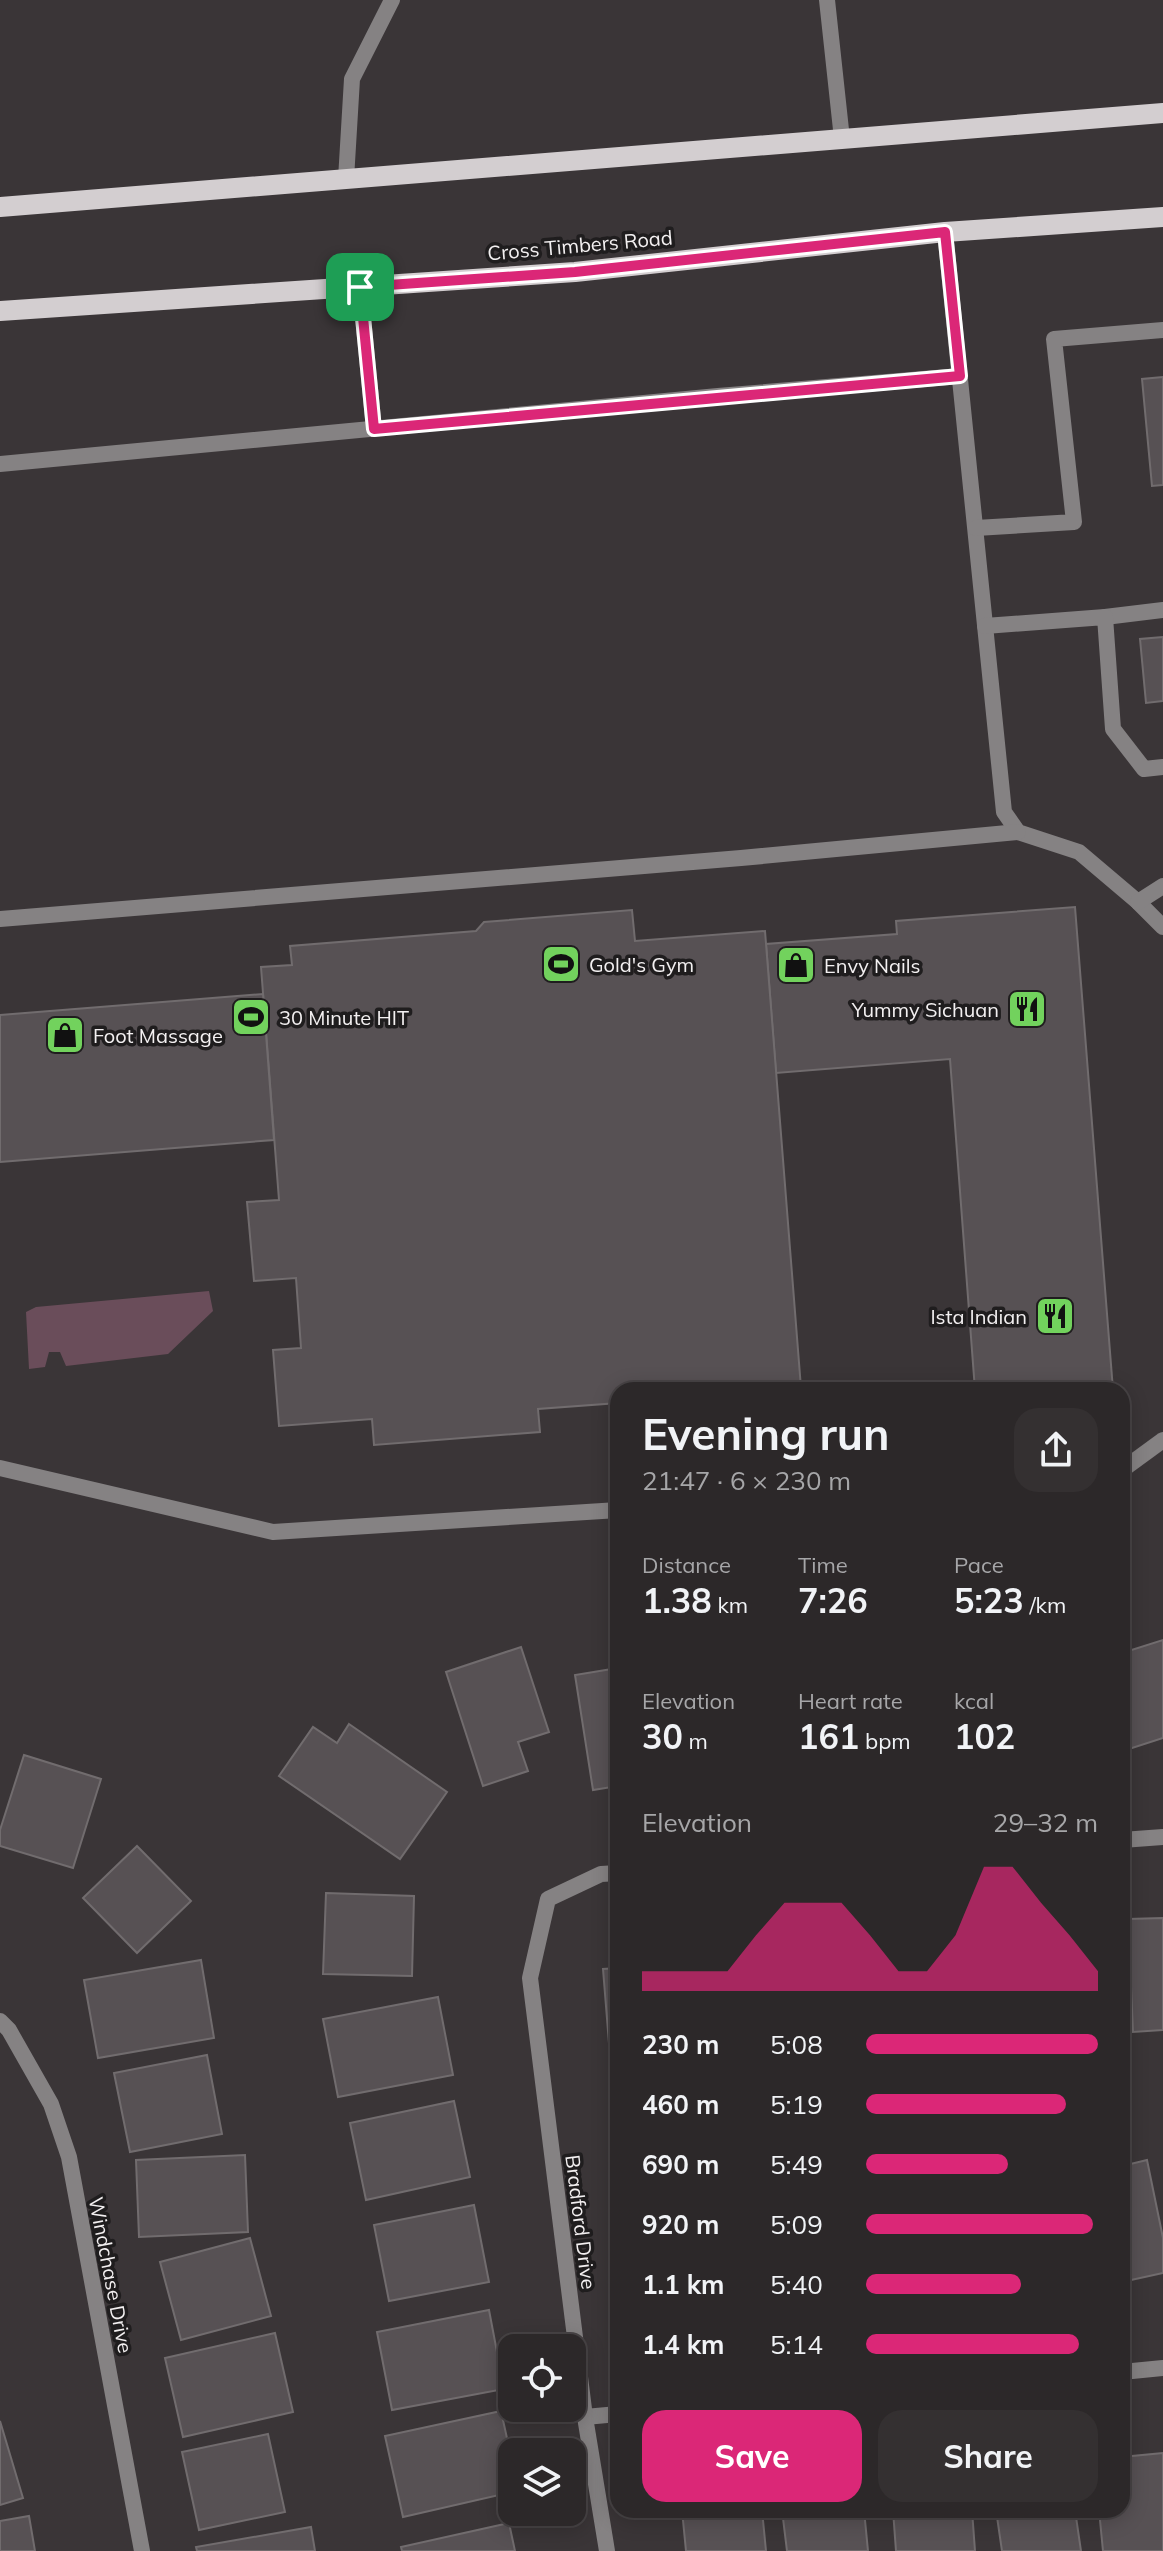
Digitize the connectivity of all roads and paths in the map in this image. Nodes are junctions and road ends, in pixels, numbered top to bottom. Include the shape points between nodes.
1 (392, 0) edge
2 (827, 0) edge
3 (1163, 113) edge
4 (842, 139) junction
5 (346, 179) junction
6 (0, 207) edge
7 (1163, 217) edge
8 (945, 232) junction
9 (360, 287) junction
10 (0, 311) edge
11 (1163, 330) edge
12 (960, 376) junction
13 (374, 429) junction
14 (0, 464) edge
15 (976, 528) junction
16 (1163, 610) edge
17 (1105, 617) junction
18 (985, 626) junction
19 (1163, 767) edge
20 (1018, 832) junction
21 (1163, 886) edge
22 (1138, 902) junction
23 (0, 919) edge
24 (1163, 927) edge
25 (1163, 1440) edge
26 (1130, 1464) edge
27 (0, 1468) edge
28 (610, 1511) edge
29 (1163, 1837) edge
30 (1130, 1839) edge
31 (610, 1873) edge
32 (0, 2021) edge
33 (575, 2334) edge
34 (1163, 2368) edge
35 (1130, 2371) edge
36 (610, 2415) edge
37 (586, 2417) edge
38 (586, 2422) edge
39 (142, 2551) edge
40 (607, 2551) edge

1 - 5 street via 352,79
2 - 4 street
3 - 4 main road
4 - 5 main road
5 - 6 main road
7 - 8 main road, Cross Timbers Road
8 - 9 main road, Cross Timbers Road via 575,272
8 - 12 street
9 - 10 main road, Cross Timbers Road
9 - 13 street
11 - 15 street via 1054,339 1074,522
12 - 13 street
12 - 15 street
13 - 14 street
15 - 18 street
16 - 17 street
17 - 18 street
17 - 19 street via 1113,729 1144,769
18 - 20 street via 1004,812
20 - 22 street via 1079,852
20 - 23 street
21 - 22 street
22 - 24 street
25 - 26 street
27 - 28 street via 273,1532
29 - 30 street
31 - 33 street, Bradford Drive via 548,1899 530,1978
32 - 39 street, Windchase Drive via 51,2104 69,2157
34 - 35 street
36 - 37 street
38 - 40 street, Bradford Drive

